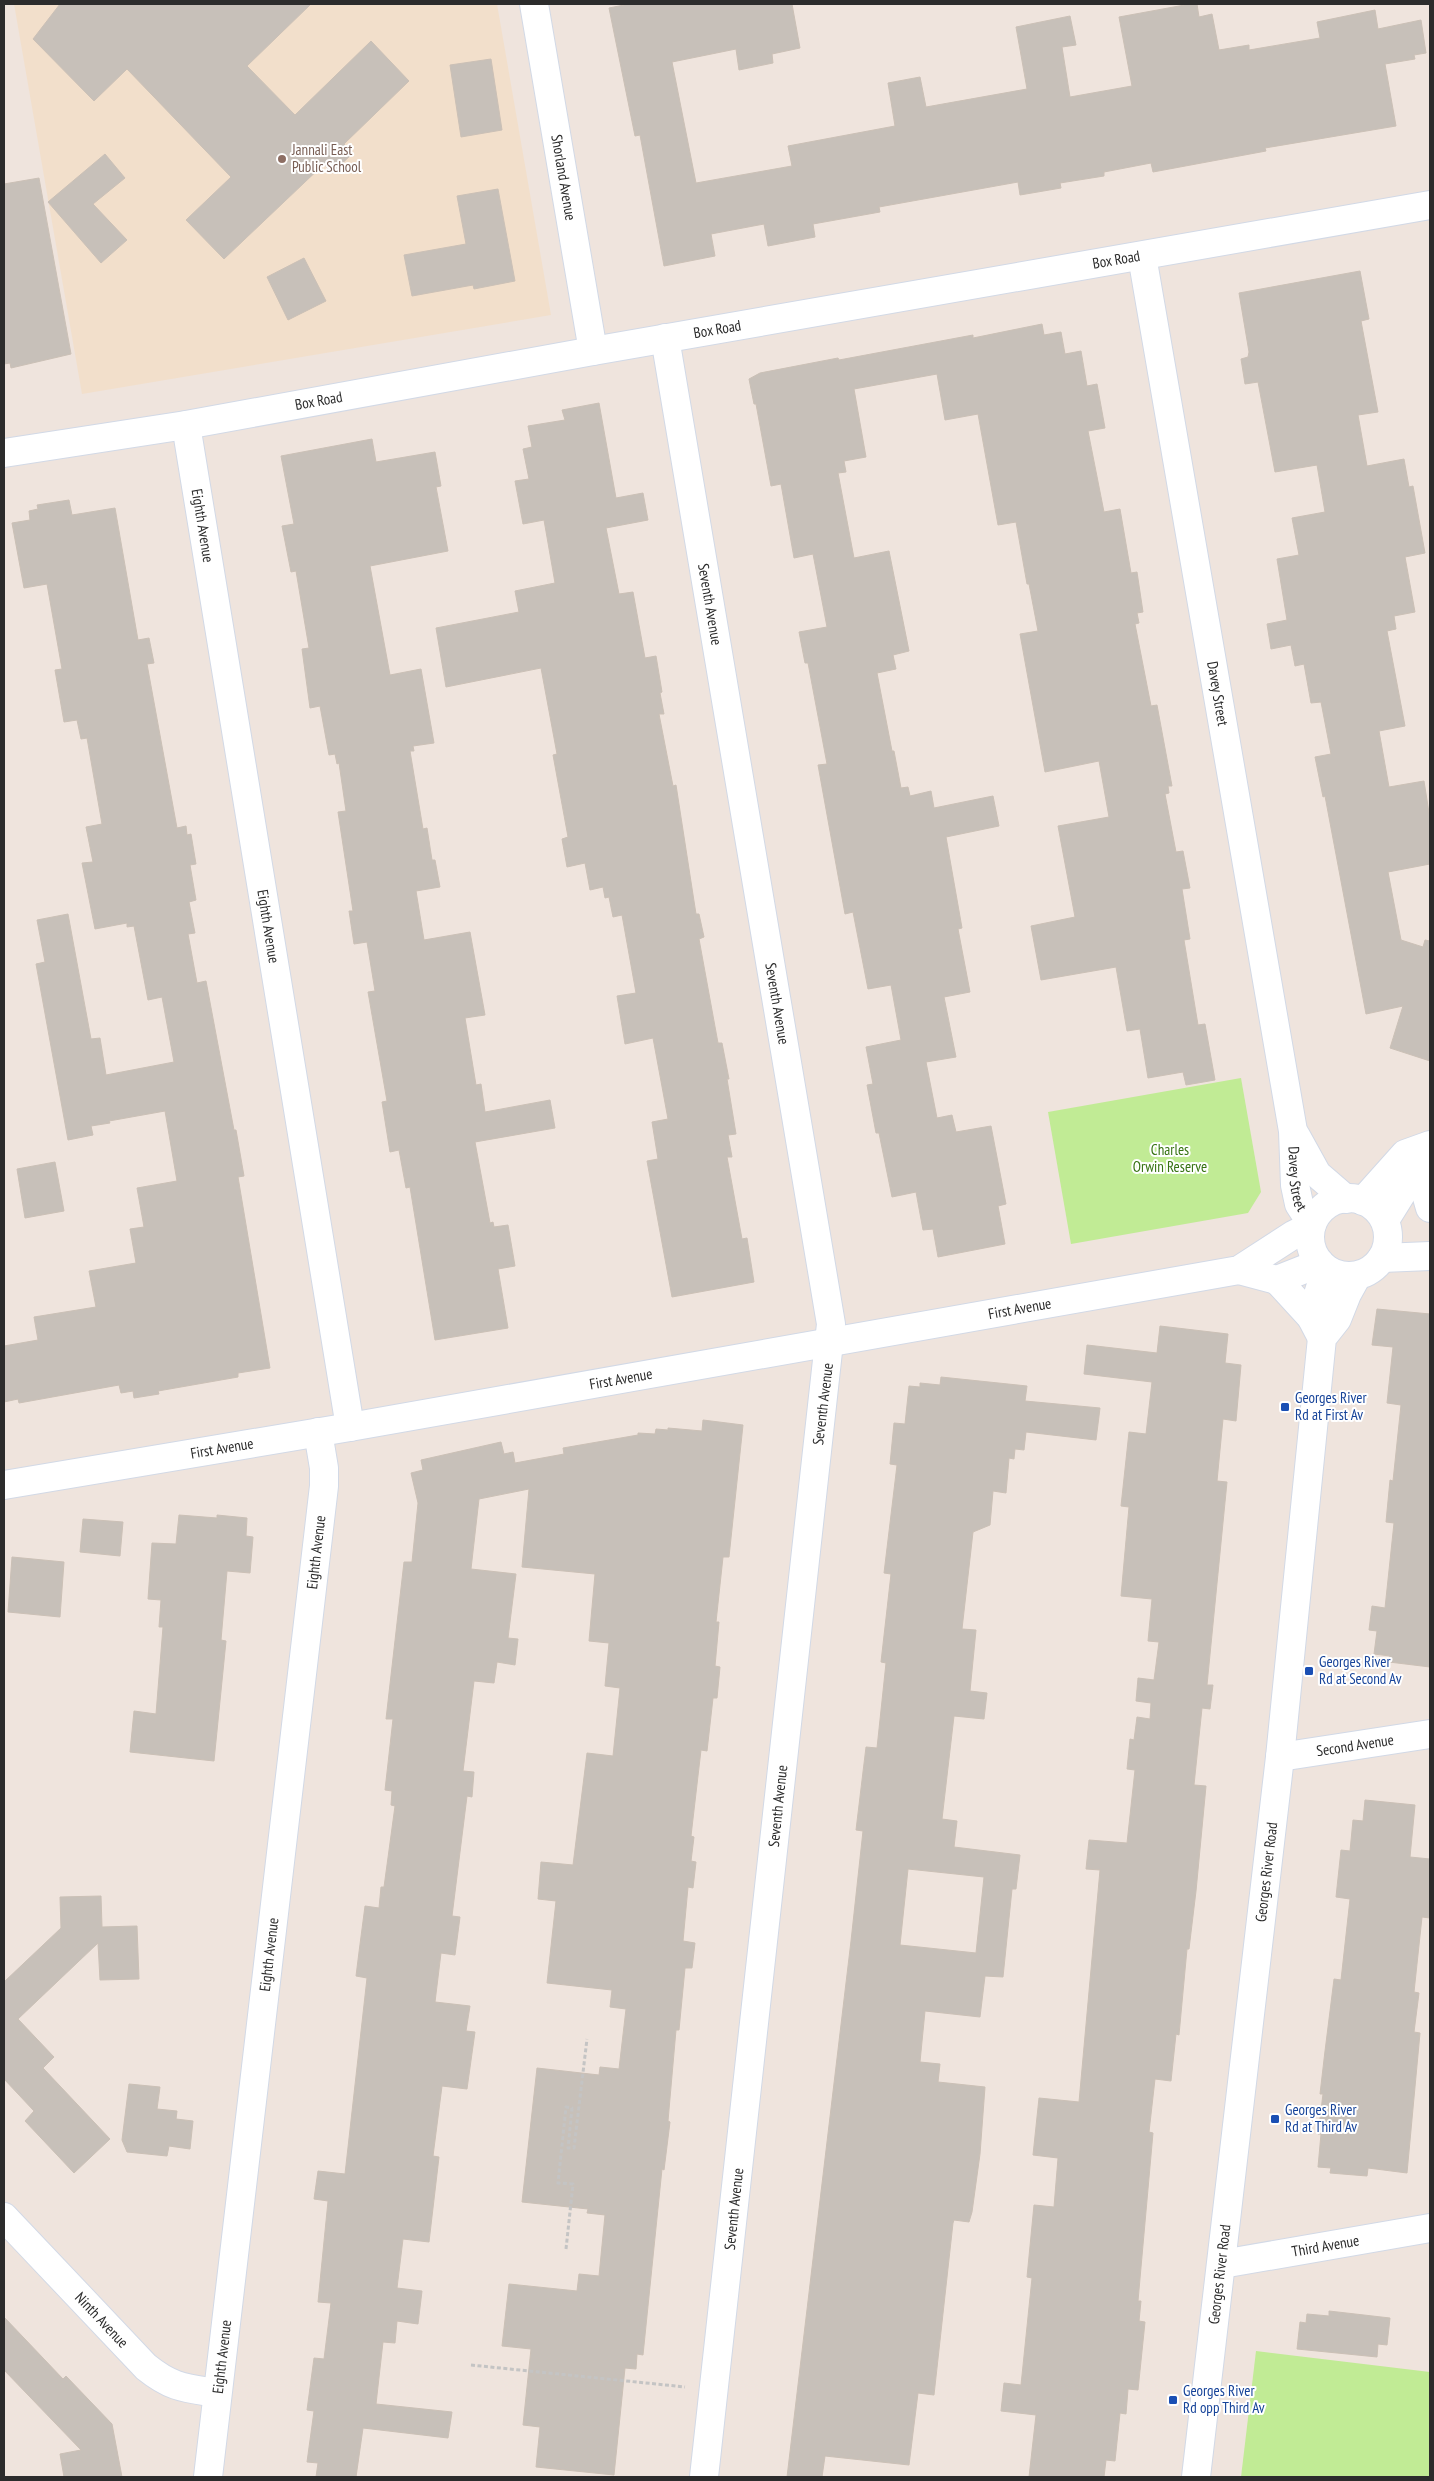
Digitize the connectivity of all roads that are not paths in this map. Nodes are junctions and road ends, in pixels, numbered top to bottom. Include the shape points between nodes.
1 (534, 4) edge
2 (1430, 205) edge
3 (1142, 256) junction
4 (665, 338) junction
5 (592, 351) junction
6 (186, 425) junction
7 (4, 453) edge
8 (1293, 1131) junction
9 (1430, 1147) edge
10 (1430, 1156) edge
11 (1354, 1200) junction
12 (1430, 1208) edge
13 (1385, 1220) junction
14 (1312, 1225) junction
15 (1430, 1256) edge
16 (1382, 1258) junction
17 (1324, 1267) junction
18 (1239, 1270) junction
19 (1357, 1276) junction
20 (1277, 1280) junction
21 (1316, 1328) junction
22 (831, 1343) junction
23 (350, 1427) junction
24 (318, 1432) junction
25 (4, 1484) edge
26 (1430, 1734) edge
27 (1280, 1757) junction
28 (4, 2217) edge
29 (1430, 2228) edge
30 (1222, 2264) junction
31 (217, 2393) junction
32 (208, 2477) edge
33 (704, 2477) edge
34 (1196, 2477) edge

1 - 5 street, Shorland Avenue
2 - 3 street, Box Road
3 - 4 street, Box Road
3 - 8 street, Davey Street
4 - 5 street, Box Road
4 - 22 street, Seventh Avenue via 831,1324
5 - 6 street, Box Road
6 - 7 street, Box Road
6 - 23 street, Eighth Avenue
8 - 11 street, Davey Street via 1317,1174
8 - 14 street, Davey Street via 1294,1185 1299,1204
9 - 11 street via 1406,1154
9 - 13 street
10 - 12 street via 1424,1187
11 - 13 street via 1372,1205
11 - 14 street via 1329,1204 1316,1216
13 - 16 street via 1388,1246
14 - 17 street via 1311,1246
14 - 18 street, First Avenue
15 - 16 street
16 - 19 street via 1376,1266
17 - 19 street via 1338,1275
17 - 20 street
17 - 21 street, Georges River Road
18 - 20 street, First Avenue
18 - 22 street, First Avenue
19 - 21 street via 1337,1319
20 - 21 street
21 - 27 street, Georges River Road
22 - 23 street, First Avenue
22 - 33 street, Seventh Avenue
23 - 24 street, First Avenue
24 - 25 street, First Avenue
24 - 31 street, Eighth Avenue via 324,1486
26 - 27 street, Second Avenue
27 - 30 street, Georges River Road
28 - 31 street, Ninth Avenue via 146,2367 171,2385
29 - 30 street, Third Avenue
30 - 34 street, Georges River Road
31 - 32 street, Eighth Avenue

